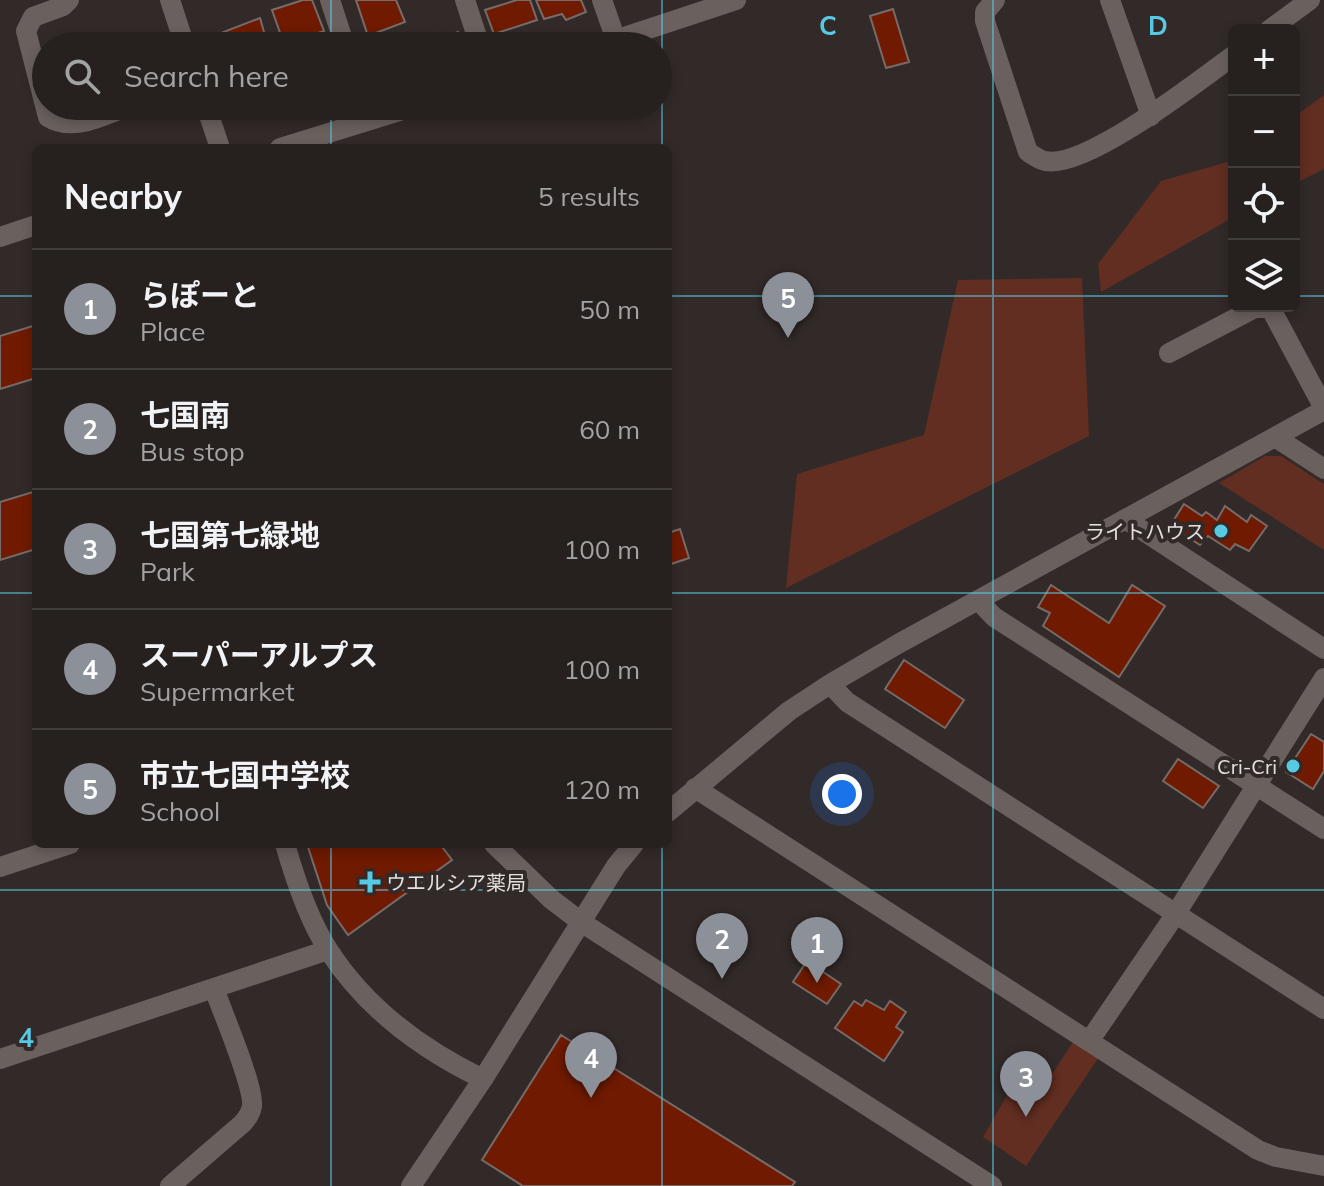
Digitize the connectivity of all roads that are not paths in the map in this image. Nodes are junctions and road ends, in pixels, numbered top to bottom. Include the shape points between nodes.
1 (69, 0) edge
2 (170, 0) edge
3 (330, 0) edge
4 (465, 0) edge
5 (602, 0) edge
6 (736, 0) edge
7 (995, 0) edge
8 (1110, 0) edge
9 (1310, 0) edge
10 (1277, 24) edge
11 (180, 32) edge
12 (340, 32) edge
13 (475, 32) edge
14 (605, 32) edge
15 (639, 32) edge
16 (32, 54) edge
17 (1228, 59) edge
18 (1151, 116) junction
19 (52, 120) edge
20 (88, 120) edge
21 (211, 120) edge
22 (350, 120) edge
23 (219, 144) edge
24 (290, 144) edge
25 (32, 226) edge
26 (0, 237) edge
27 (1169, 353) dead end
28 (1324, 409) edge
29 (1275, 437) junction
30 (1324, 469) edge
31 (1125, 519) junction
32 (978, 600) junction
33 (1324, 649) edge
34 (1324, 678) edge
35 (830, 684) junction
36 (1256, 785) junction
37 (695, 788) junction
38 (672, 808) edge
39 (1324, 829) edge
40 (58, 848) edge
41 (286, 848) edge
42 (498, 848) edge
43 (631, 848) edge
44 (0, 867) edge
45 (1175, 915) junction
46 (581, 922) junction
47 (328, 950) junction
48 (214, 988) junction
49 (1324, 1009) edge
50 (1090, 1040) junction
51 (0, 1059) edge
52 (483, 1079) junction
53 (1324, 1166) edge
54 (170, 1186) edge
55 (411, 1186) edge
56 (992, 1186) edge

1 - 16 street via 33,17 26,31
2 - 11 street
3 - 12 street
4 - 13 street
5 - 14 street
6 - 15 street
7 - 18 street via 988,5 985,21 1028,152 1055,161 1099,146
8 - 18 street
9 - 10 street
17 - 18 street
19 - 20 street via 70,126
21 - 23 street
22 - 24 street
25 - 26 street
27 - 28 street via 1255,308 1267,308
28 - 29 street
29 - 30 street
29 - 31 street
31 - 32 street
31 - 33 street
32 - 35 street
32 - 36 street via 994,617
34 - 36 street
35 - 37 street
35 - 45 street via 847,702
36 - 39 street
36 - 45 street
37 - 38 street
37 - 50 street
40 - 44 street
41 - 47 street
42 - 46 street
43 - 46 street
45 - 49 street
45 - 50 street
46 - 52 street
46 - 56 street
47 - 48 street
47 - 52 street via 392,1022 435,1054
48 - 51 street
48 - 54 street via 252,1107 243,1123
50 - 53 street via 1258,1150
52 - 55 street

